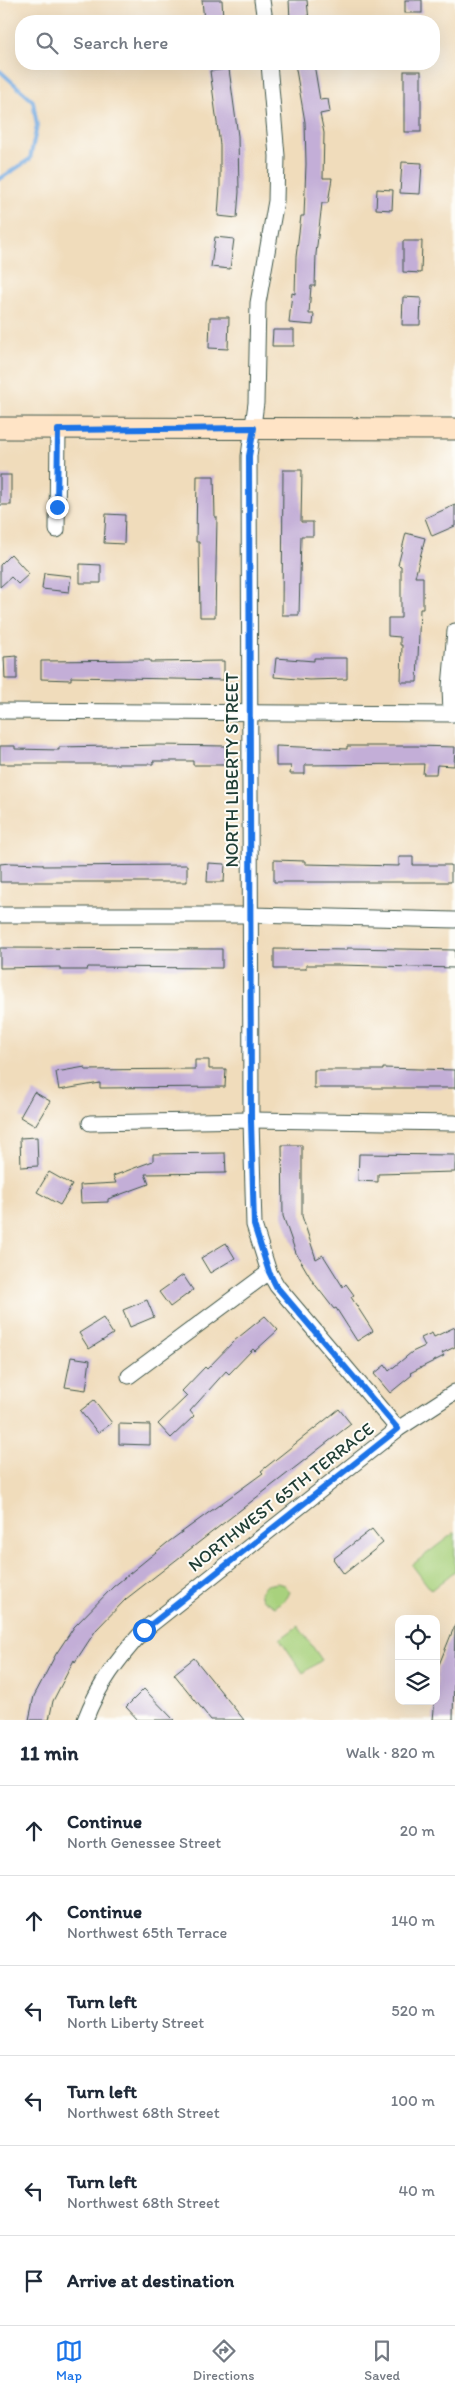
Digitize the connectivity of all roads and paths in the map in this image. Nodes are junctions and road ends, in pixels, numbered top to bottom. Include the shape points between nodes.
1 (262, 0) edge
2 (264, 15) edge
3 (270, 70) edge
4 (0, 428) edge
5 (254, 428) junction
6 (455, 428) edge
7 (58, 430) junction
8 (57, 530) dead end
9 (455, 631) edge
10 (0, 711) edge
11 (250, 712) junction
12 (453, 714) edge
13 (0, 915) edge
14 (251, 915) junction
15 (455, 920) edge
16 (251, 1120) junction
17 (90, 1123) dead end
18 (455, 1123) edge
19 (269, 1272) junction
20 (129, 1376) dead end
21 (455, 1392) edge
22 (398, 1429) junction
23 (85, 1720) edge

1 - 2 street
3 - 5 street, NORTH LIBERTY STREET via 276,147 276,201 258,303
4 - 7 main road
5 - 6 main road
5 - 7 main road
5 - 11 street, NORTH LIBERTY STREET via 249,456
7 - 8 street
9 - 12 street via 450,687
10 - 11 street
11 - 12 street
11 - 14 street, NORTH LIBERTY STREET
13 - 14 street
14 - 15 street
14 - 16 street, NORTH LIBERTY STREET
16 - 17 street
16 - 18 street
16 - 19 street, NORTH LIBERTY STREET via 254,1225
19 - 20 street
19 - 22 street, NORTH LIBERTY STREET via 276,1286
21 - 22 street, NORTHWEST 65TH TERRACE
22 - 23 street, NORTHWEST 65TH TERRACE via 144,1630 104,1680

